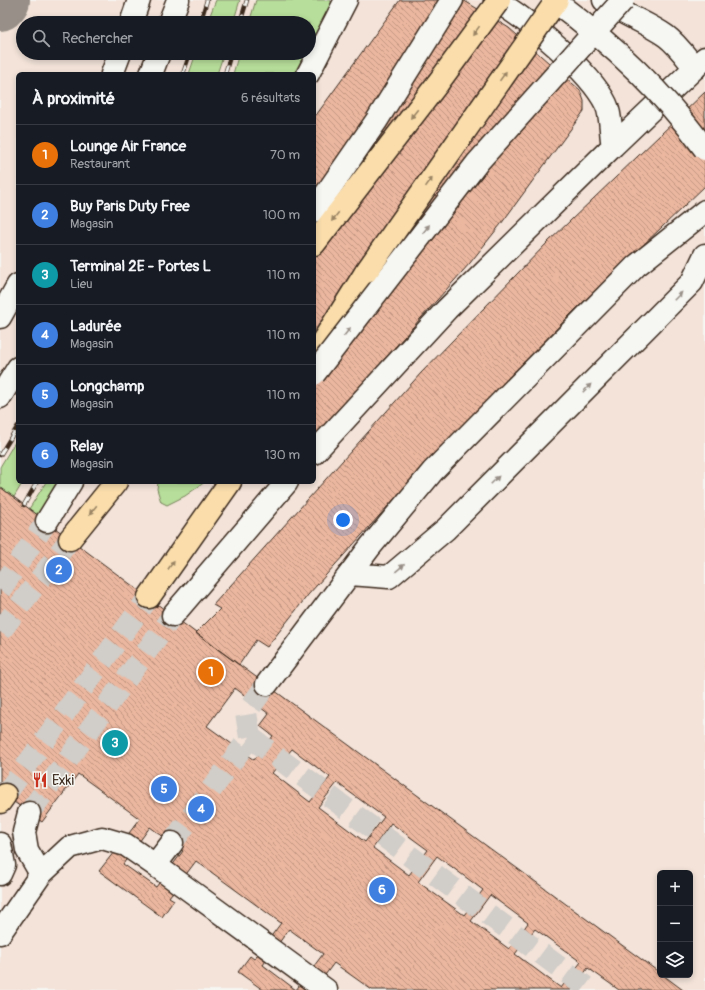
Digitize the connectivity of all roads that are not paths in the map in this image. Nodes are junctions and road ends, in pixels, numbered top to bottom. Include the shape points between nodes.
1 (139, 0) edge
2 (178, 0) edge
3 (346, 0) edge
4 (439, 0) edge
5 (452, 0) edge
6 (495, 0) edge
7 (499, 0) edge
8 (553, 0) edge
9 (557, 0) edge
10 (604, 0) edge
11 (623, 0) edge
12 (635, 0) edge
13 (133, 16) edge
14 (172, 16) edge
15 (316, 58) edge
16 (117, 60) edge
17 (156, 60) edge
18 (315, 60) edge
19 (700, 63) edge
20 (113, 72) edge
21 (152, 72) edge
22 (309, 72) edge
23 (612, 146) junction
24 (705, 149) edge
25 (481, 159) junction
26 (316, 192) edge
27 (316, 208) edge
28 (705, 211) edge
29 (316, 241) edge
30 (705, 255) edge
31 (16, 289) edge
32 (0, 317) edge
33 (316, 352) edge
34 (16, 371) edge
35 (316, 371) edge
36 (0, 398) edge
37 (316, 451) edge
38 (70, 484) edge
39 (114, 484) edge
40 (229, 484) edge
41 (285, 484) edge
42 (46, 521) tunnel mouth
43 (70, 539) tunnel mouth
44 (350, 574) junction
45 (149, 597) tunnel mouth
46 (173, 615) tunnel mouth
47 (268, 684) tunnel mouth
48 (29, 813) tunnel mouth
49 (172, 843) tunnel mouth
50 (0, 844) edge
51 (155, 864) junction
52 (0, 874) edge
53 (41, 874) junction
54 (0, 933) edge
55 (326, 990) edge

1 - 13 lane
2 - 14 lane
3 - 15 lane
4 - 26 lane
5 - 27 lane via 377,120
6 - 23 lane via 516,12 585,74 607,104
7 -> 29 main road, bridge
8 - 24 lane, bridge via 633,67 688,126
33 -> 9 main road, bridge via 366,272
10 - 19 lane via 666,36
11 - 25 lane, bridge
12 - 25 lane, bridge via 501,149
16 - 20 lane
17 - 21 lane
18 - 22 lane
19 - 23 lane
23 - 37 lane via 447,308
35 -> 25 lane, bridge
28 - 44 lane via 636,266 433,471
44 -> 30 lane via 389,577 446,529 692,282
31 - 32 lane
34 - 36 lane
38 - 42 lane
39 -> 43 main road
45 -> 40 main road
41 - 46 lane
44 - 47 lane
48 - 53 lane via 24,832 27,850
49 - 51 lane
50 - 52 lane via 4,865
51 - 53 lane via 126,845 102,838 70,848
51 - 55 lane
53 - 54 lane

